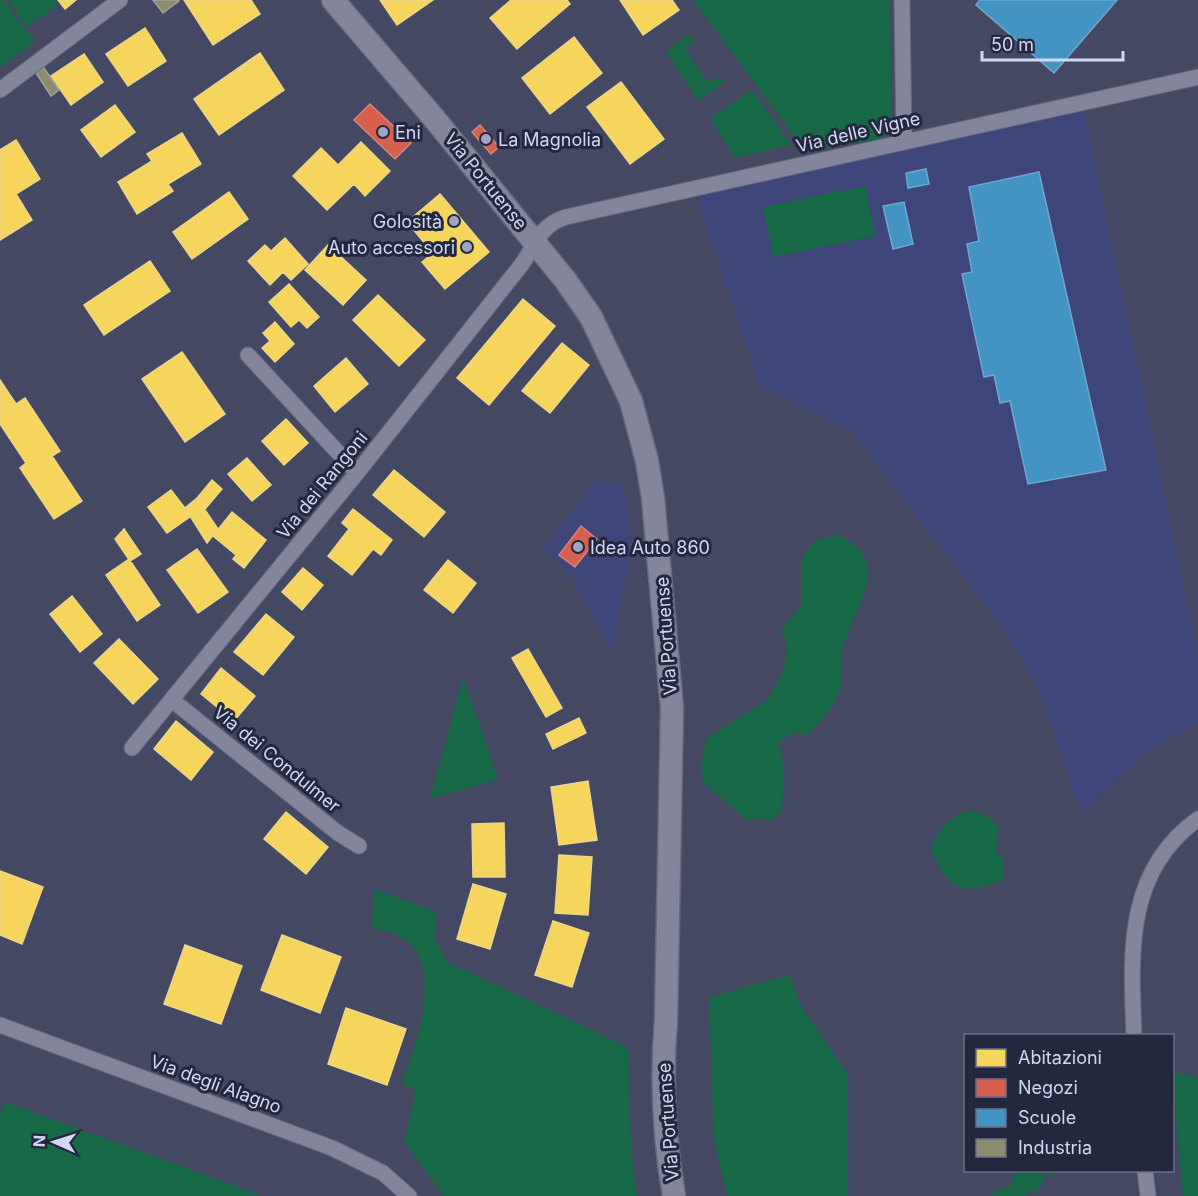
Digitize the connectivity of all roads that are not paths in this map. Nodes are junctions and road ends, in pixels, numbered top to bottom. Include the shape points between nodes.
1 (120, 0) edge
2 (333, 0) edge
3 (903, 0) edge
4 (1198, 77) edge
5 (0, 90) edge
6 (904, 141) junction
7 (535, 241) junction
8 (248, 355) dead end
9 (357, 473) junction
10 (172, 700) junction
11 (132, 748) dead end
12 (1198, 819) edge
13 (359, 846) dead end
14 (0, 1025) edge
15 (1134, 1034) edge
16 (1146, 1172) edge
17 (409, 1196) edge
18 (675, 1196) edge
19 (1148, 1196) edge

1 - 5 street
2 - 7 main road, Via Portuense
3 - 6 street
4 - 6 street, Via delle Vigne
6 - 7 street, Via delle Vigne via 566,217 549,223
7 - 9 street, Via dei Rangoni via 522,264
7 - 18 main road, Via Portuense via 580,300 610,353 631,401 649,473 673,740 662,1062 663,1104
8 - 9 street
9 - 10 street, Via dei Rangoni
10 - 11 street, Via dei Rangoni
10 - 13 street, Via dei Condulmer
12 - 15 street via 1152,871 1137,907 1131,960
14 - 17 street, Via degli Alagno via 332,1148 383,1173
16 - 19 street

